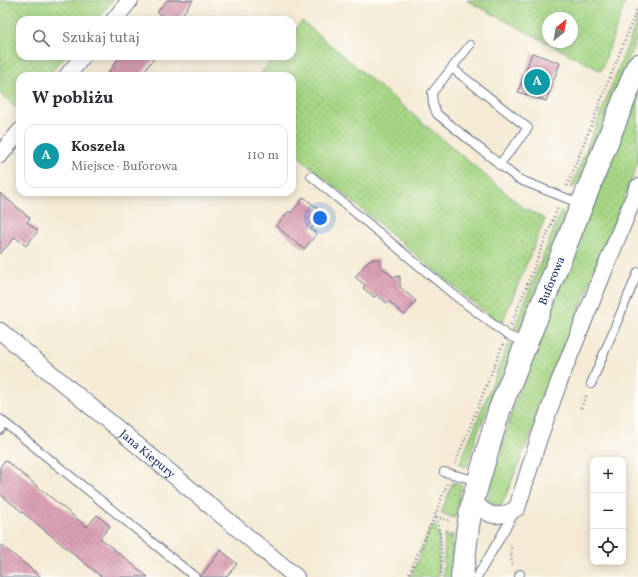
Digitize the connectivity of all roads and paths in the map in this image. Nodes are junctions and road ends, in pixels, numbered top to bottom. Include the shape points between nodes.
1 (130, 0) edge
2 (638, 7) edge
3 (117, 16) edge
4 (470, 45) dead end
5 (80, 60) edge
6 (638, 65) edge
7 (452, 68) junction
8 (70, 72) edge
9 (16, 137) edge
10 (0, 155) edge
11 (499, 165) junction
12 (312, 176) dead end
13 (638, 187) edge
14 (572, 200) junction
15 (638, 272) edge
16 (0, 331) edge
17 (516, 339) junction
18 (591, 384) dead end
19 (2, 424) edge
20 (448, 472) junction
21 (476, 490) junction
22 (517, 508) junction
23 (436, 517) junction
24 (456, 523) dead end
25 (509, 543) dead end
26 (513, 570) dead end
27 (195, 577) edge
28 (296, 577) edge
29 (408, 577) edge
30 (441, 577) edge
31 (462, 577) edge
32 (477, 577) edge

1 - 3 street
2 - 14 path
4 - 7 lane
5 - 8 street
6 - 14 main road, Buforowa
7 - 11 lane via 432,93 437,114
7 - 11 lane via 528,128
9 - 10 street
11 - 14 lane via 518,179
12 - 17 lane via 453,294
13 - 22 street via 559,382
14 - 17 main road, Buforowa
14 - 17 path
15 - 18 lane
16 - 28 street, Jana Kiepury
17 - 20 path
17 - 21 main road, Buforowa via 499,411
19 - 27 lane
20 - 21 lane
20 - 23 path
21 - 22 street via 482,510 489,514 500,515
21 - 31 main road, Buforowa via 468,526
22 - 32 lane
23 - 24 path
23 - 29 path
23 - 30 path via 441,536
25 - 26 path

